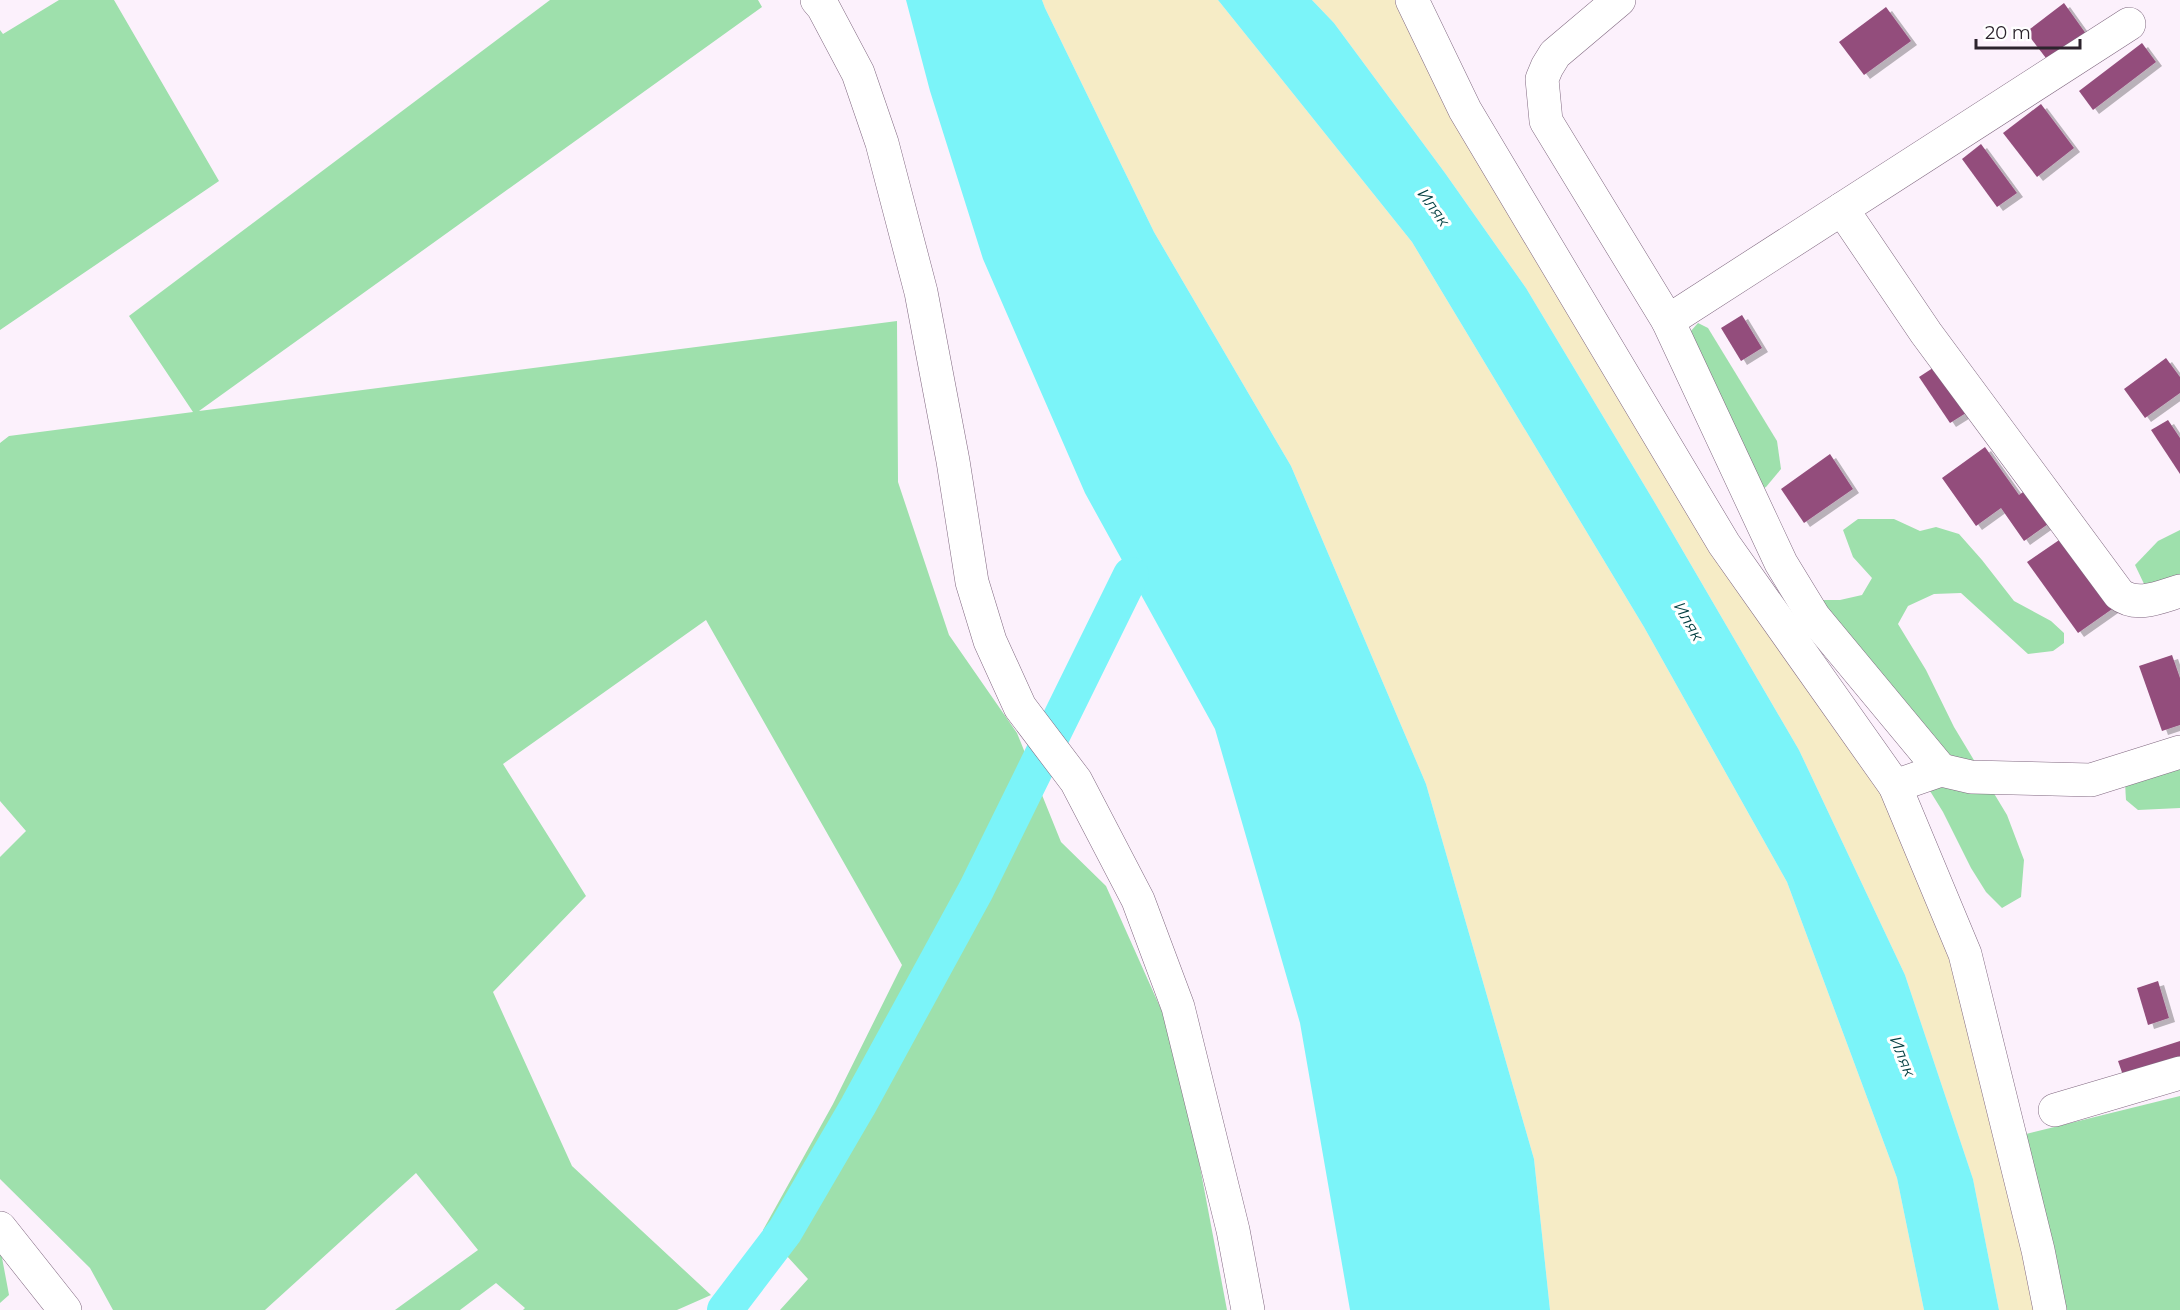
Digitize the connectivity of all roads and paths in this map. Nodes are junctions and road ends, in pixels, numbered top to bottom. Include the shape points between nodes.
1 (817, 0) edge
2 (1412, 0) edge
3 (1619, 0) edge
4 (2128, 24) dead end
5 (1842, 209) junction
6 (1668, 321) junction
7 (2180, 591) edge
8 (2180, 752) edge
9 (1941, 770) junction
10 (1894, 786) junction
11 (2180, 1073) edge
12 (2055, 1110) dead end
13 (0, 1228) edge
14 (65, 1310) edge
15 (1248, 1310) edge
16 (2050, 1310) edge

1 - 15 street via 858,73 882,143 921,292 972,582 990,641 1020,707 1076,781 1138,900 1178,1007 1233,1230
2 - 10 street via 1465,110 1724,544
3 - 6 street via 1555,54 1547,67 1542,79 1546,121
4 - 5 street
5 - 6 street
5 - 7 street via 1926,333 2119,594 2136,602
6 - 9 street via 1781,563 1814,617
8 - 9 street via 2091,780 1971,777
9 - 10 street
10 - 16 street via 1965,954
11 - 12 street
13 - 14 street

